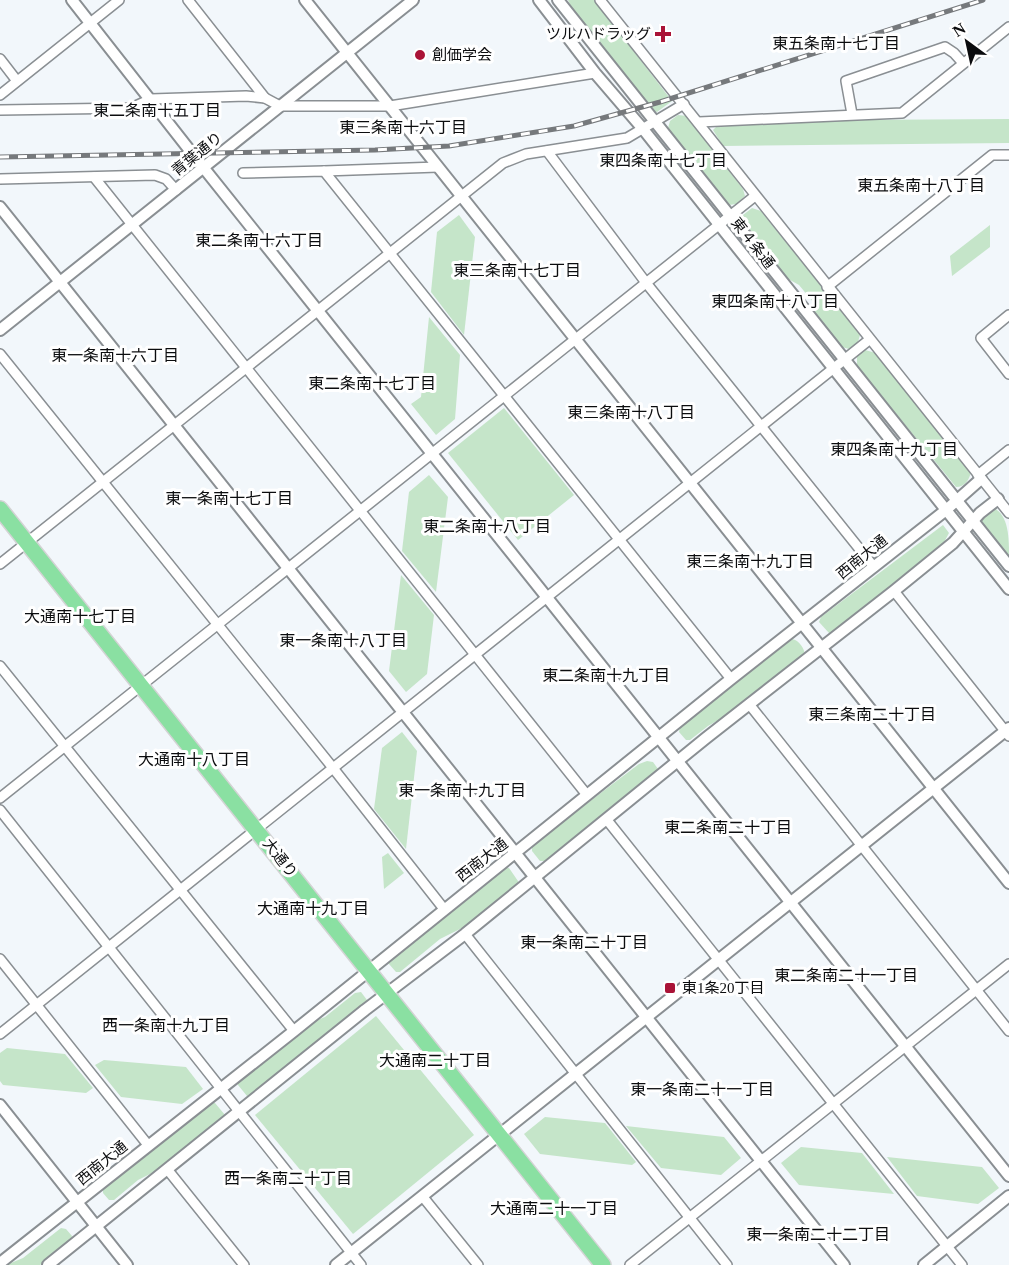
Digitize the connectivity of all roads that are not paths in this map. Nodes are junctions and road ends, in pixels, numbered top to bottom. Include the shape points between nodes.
1 (72, 0) edge
2 (119, 0) edge
3 (188, 0) edge
4 (305, 0) edge
5 (413, 0) edge
6 (539, 0) edge
7 (558, 0) edge
8 (600, 0) edge
9 (91, 23) junction
10 (1009, 27) edge
11 (347, 53) junction
12 (0, 59) edge
13 (963, 63) junction
14 (595, 74) junction
15 (17, 81) junction
16 (0, 95) edge
17 (265, 98) junction
18 (151, 99) junction
19 (684, 104) junction
20 (280, 106) junction
21 (390, 106) junction
22 (0, 110) edge
23 (852, 114) junction
24 (654, 121) junction
25 (699, 122) junction
26 (643, 129) junction
27 (547, 151) junction
28 (1009, 155) edge
29 (438, 167) junction
30 (204, 168) junction
31 (324, 171) junction
32 (243, 173) dead end
33 (94, 177) junction
34 (0, 179) edge
35 (176, 190) junction
36 (461, 195) junction
37 (755, 196) junction
38 (0, 207) edge
39 (730, 216) junction
40 (132, 224) junction
41 (719, 225) junction
42 (390, 254) junction
43 (60, 282) junction
44 (647, 284) junction
45 (827, 287) junction
46 (318, 311) junction
47 (1009, 315) edge
48 (0, 330) edge
49 (575, 340) junction
50 (870, 340) junction
51 (0, 354) edge
52 (844, 360) junction
53 (247, 368) junction
54 (833, 368) junction
55 (1009, 374) edge
56 (504, 397) junction
57 (176, 425) junction
58 (761, 426) junction
59 (1009, 450) edge
60 (432, 453) junction
61 (980, 477) junction
62 (103, 482) junction
63 (690, 483) junction
64 (998, 499) junction
65 (956, 501) junction
66 (0, 509) edge
67 (362, 510) junction
68 (946, 510) junction
69 (1009, 513) edge
70 (973, 521) junction
71 (964, 532) junction
72 (618, 540) junction
73 (27, 543) junction
74 (0, 564) edge
75 (1009, 566) edge
76 (874, 567) junction
77 (289, 569) junction
78 (1009, 589) edge
79 (894, 591) junction
80 (547, 598) junction
81 (803, 624) junction
82 (218, 625) junction
83 (821, 647) junction
84 (475, 654) junction
85 (0, 666) edge
86 (731, 680) junction
87 (142, 686) junction
88 (749, 704) junction
89 (403, 713) junction
90 (1008, 732) edge
91 (660, 738) junction
92 (66, 747) junction
93 (678, 762) junction
94 (333, 768) junction
95 (933, 789) junction
96 (587, 795) junction
97 (0, 798) edge
98 (0, 810) edge
99 (607, 820) junction
100 (257, 829) junction
101 (862, 846) junction
102 (515, 853) junction
103 (535, 878) junction
104 (1009, 883) edge
105 (180, 890) junction
106 (790, 902) junction
107 (444, 909) junction
108 (465, 934) junction
109 (108, 947) junction
110 (0, 958) edge
111 (718, 960) junction
112 (1009, 964) edge
113 (369, 971) junction
114 (976, 990) junction
115 (387, 993) junction
116 (37, 1004) junction
117 (647, 1018) junction
118 (1009, 1030) edge
119 (294, 1031) junction
120 (0, 1034) edge
121 (905, 1047) junction
122 (575, 1074) junction
123 (220, 1088) junction
124 (832, 1104) junction
125 (0, 1105) edge
126 (240, 1112) junction
127 (500, 1134) junction
128 (148, 1145) junction
129 (761, 1161) junction
130 (167, 1169) junction
131 (1009, 1176) edge
132 (1009, 1196) edge
133 (423, 1197) junction
134 (77, 1202) junction
135 (690, 1218) junction
136 (96, 1226) junction
137 (947, 1247) junction
138 (352, 1253) junction
139 (1, 1259) edge
140 (48, 1265) edge
141 (127, 1265) edge
142 (244, 1265) edge
143 (336, 1265) edge
144 (361, 1265) edge
145 (478, 1265) edge
146 (603, 1265) edge
147 (630, 1265) edge
148 (727, 1265) edge
149 (844, 1265) edge
150 (924, 1265) edge
151 (962, 1265) edge

1 - 9 street
2 - 9 street
3 - 17 street
4 - 11 street
5 - 11 street, 青葉通り
6 - 14 street, 東４条通
7 - 24 street, 東４条通
8 - 19 street
9 - 15 street
9 - 18 street
10 - 13 street
11 - 20 street, 青葉通り
11 - 21 street
12 - 15 street
13 - 23 street via 902,113
13 - 23 street via 945,48 846,81
14 - 21 street
14 - 26 street, 東４条通
15 - 16 street
17 - 18 street
17 - 20 street
18 - 22 street via 131,108
18 - 30 street
19 - 24 street
19 - 25 street
20 - 21 street
20 - 30 street, 青葉通り
21 - 29 street
23 - 25 street
24 - 26 street
24 - 39 street, 東４条通
25 - 37 street
26 - 27 street via 627,138
26 - 41 street, 東４条通
27 - 36 street via 526,154 503,164
27 - 44 street
28 - 45 street via 992,156
29 - 31 street
29 - 36 street
30 - 35 street, 青葉通り
30 - 46 street
31 - 32 street
31 - 42 street
33 - 34 street
33 - 35 street via 155,175 166,179
33 - 40 street
35 - 40 street, 青葉通り
36 - 42 street
36 - 49 street
37 - 39 street
37 - 45 street
38 - 43 street
39 - 41 street
39 - 52 street, 東４条通
40 - 43 street, 青葉通り
40 - 53 street
41 - 44 street
41 - 54 street, 東４条通
42 - 46 street
42 - 56 street
43 - 48 street, 青葉通り
43 - 57 street
44 - 49 street
44 - 58 street
45 - 50 street
46 - 53 street
46 - 60 street
47 - 55 street via 981,338
49 - 56 street
49 - 63 street
50 - 52 street
50 - 61 street
51 - 62 street
52 - 54 street
52 - 65 street, 東４条通
53 - 57 street
53 - 67 street
54 - 58 street
54 - 68 street, 東４条通
56 - 60 street
56 - 72 street
57 - 62 street
57 - 77 street
58 - 63 street
58 - 76 street
59 - 61 street
60 - 67 street
60 - 80 street
61 - 64 street
61 - 65 street, 西南大通
62 - 73 street
62 - 82 street
63 - 72 street
63 - 81 street
64 - 69 street
64 - 70 street
65 - 68 street, 西南大通
65 - 70 street, 東４条通
66 - 73 highway, 大通り
67 - 77 street
67 - 84 street
68 - 71 street, 東４条通
68 - 76 street, 西南大通
70 - 71 street
70 - 75 street, 東４条通
71 - 78 street, 東４条通
71 - 79 street
72 - 80 street
72 - 86 street
73 - 74 street
73 - 87 highway, 大通り
76 - 81 street, 西南大通
77 - 82 street
77 - 89 street
79 - 83 street
79 - 90 street
80 - 84 street
80 - 91 street
81 - 83 street
81 - 86 street, 西南大通
82 - 87 street
82 - 94 street
83 - 88 street
83 - 95 street
84 - 89 street
84 - 96 street
85 - 92 street
86 - 91 street, 西南大通
87 - 92 street
87 - 100 highway, 大通り
88 - 93 street
88 - 101 street
89 - 94 street
89 - 102 street
90 - 95 street
91 - 93 street
91 - 96 street, 西南大通
92 - 97 street
92 - 105 street
93 - 99 street
93 - 106 street
94 - 100 street
94 - 107 street
95 - 101 street
95 - 104 street
96 - 102 street, 西南大通
98 - 109 street
99 - 103 street
99 - 111 street
100 - 105 street
100 - 113 highway, 大通り
101 - 106 street
101 - 114 street
102 - 103 street
102 - 107 street, 西南大通
103 - 108 street
103 - 117 street
105 - 109 street
105 - 119 street
106 - 111 street
106 - 121 street
107 - 113 street, 西南大通
108 - 115 street
108 - 122 street
109 - 116 street
109 - 123 street
110 - 116 street
111 - 117 street
111 - 124 street
112 - 114 street
113 - 115 highway, 大通り
113 - 119 street, 西南大通
114 - 118 street
114 - 121 street
115 - 126 street
115 - 127 highway, 大通り
116 - 120 street
116 - 128 street
117 - 122 street
117 - 129 street
119 - 123 street, 西南大通
121 - 124 street
121 - 131 street
122 - 127 street
122 - 135 street
123 - 126 street
123 - 128 street, 西南大通
124 - 129 street
124 - 137 street
125 - 134 street
126 - 130 street
126 - 138 street
127 - 133 street
127 - 146 highway, 大通り
128 - 134 street, 西南大通
129 - 135 street
129 - 149 street
130 - 136 street
130 - 142 street
132 - 137 street
133 - 138 street
133 - 145 street
134 - 136 street
134 - 139 street, 西南大通
135 - 147 street
135 - 148 street
136 - 140 street
136 - 141 street
137 - 150 street
137 - 151 street
138 - 143 street
138 - 144 street

